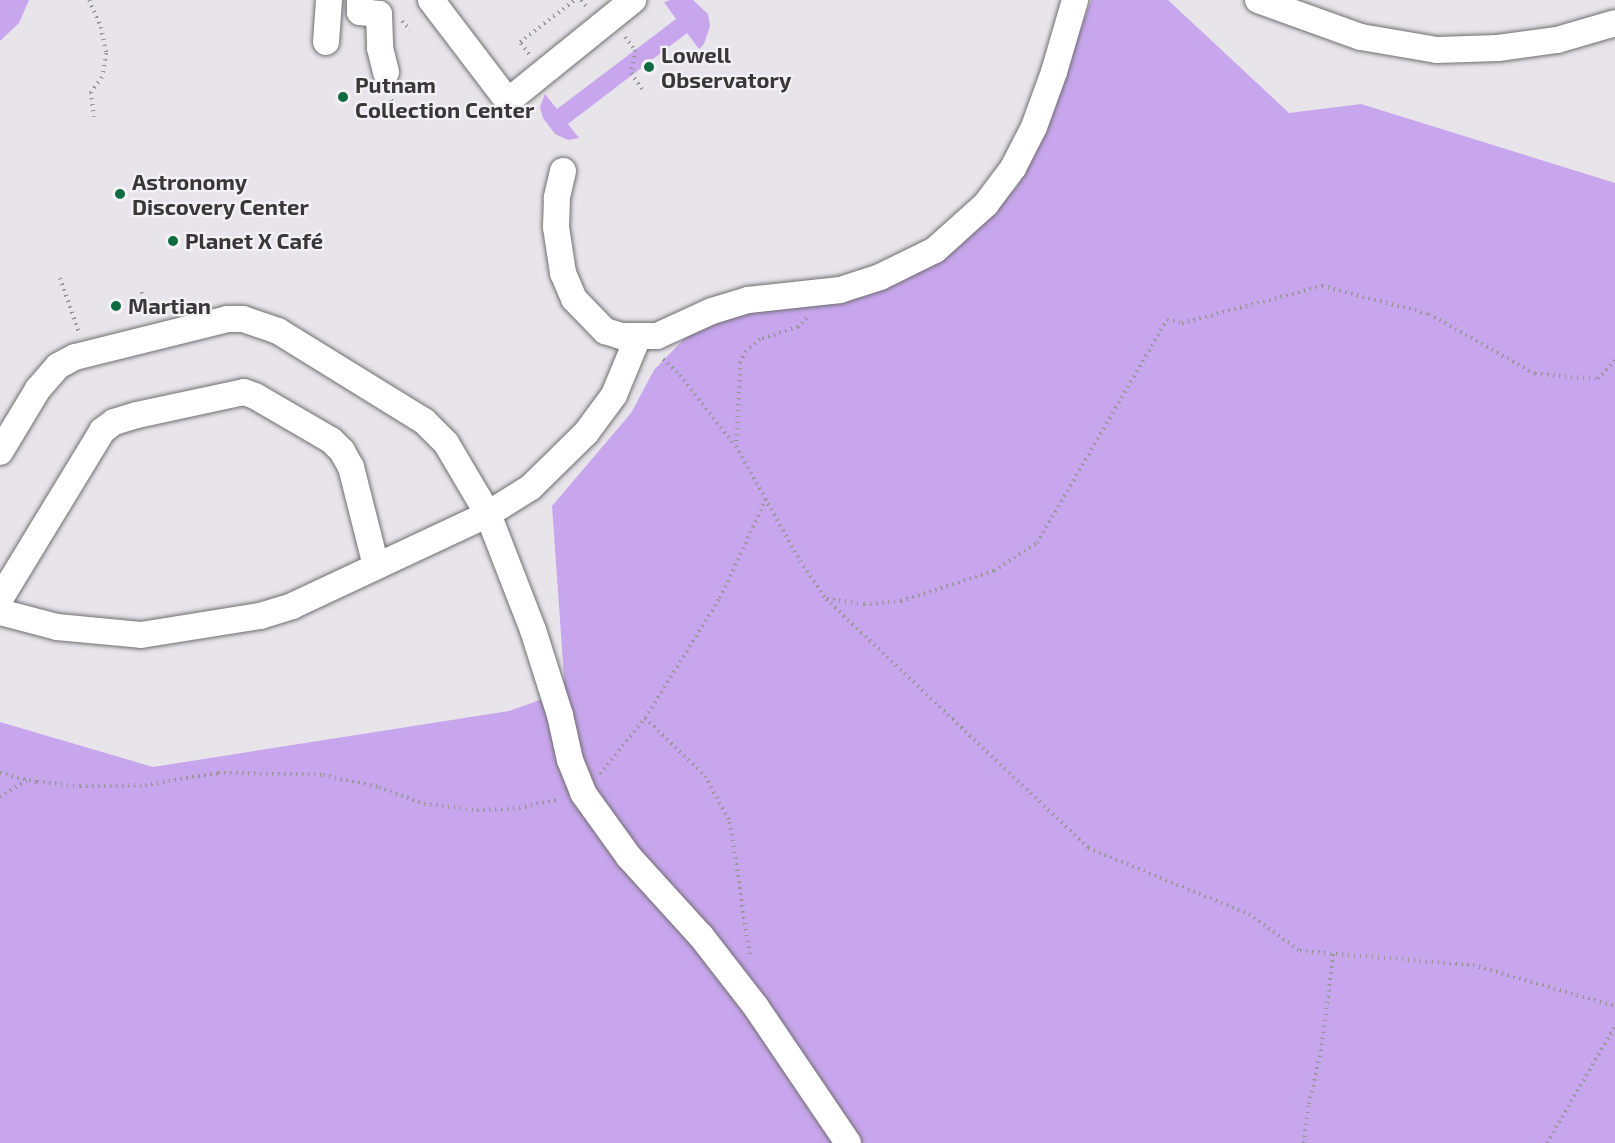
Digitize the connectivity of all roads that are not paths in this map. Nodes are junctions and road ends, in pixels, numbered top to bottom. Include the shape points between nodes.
1 (329, 0) edge
2 (360, 0) edge
3 (431, 0) edge
4 (633, 0) edge
5 (1258, 0) edge
6 (1075, 4) edge
7 (1615, 23) edge
8 (326, 42) dead end
9 (386, 72) dead end
10 (563, 171) dead end
11 (638, 337) junction
12 (0, 452) edge
13 (488, 514) junction
14 (376, 566) junction
15 (0, 599) edge
16 (0, 612) edge
17 (848, 1143) edge

1 - 8 street
2 - 9 street via 360,12 379,14 380,48
3 - 4 street via 508,101
5 - 7 street via 1361,37 1437,50 1498,48 1557,40
6 - 11 street via 1034,127 1013,168 986,204 950,238 880,277 840,290 748,300 712,311 657,336
10 - 11 street via 556,226 569,288 587,315 605,331
11 - 13 street via 614,395 586,433 560,463 531,487
12 - 13 street via 38,389 58,366 75,357 243,319 278,331 424,421 446,443
13 - 14 street
13 - 17 street via 533,630 570,760 584,793 629,856 701,936 756,1006
14 - 15 street via 351,467 342,451 331,440 244,392 137,415 102,431
14 - 16 street via 292,606 260,616 170,632 106,634 57,627

